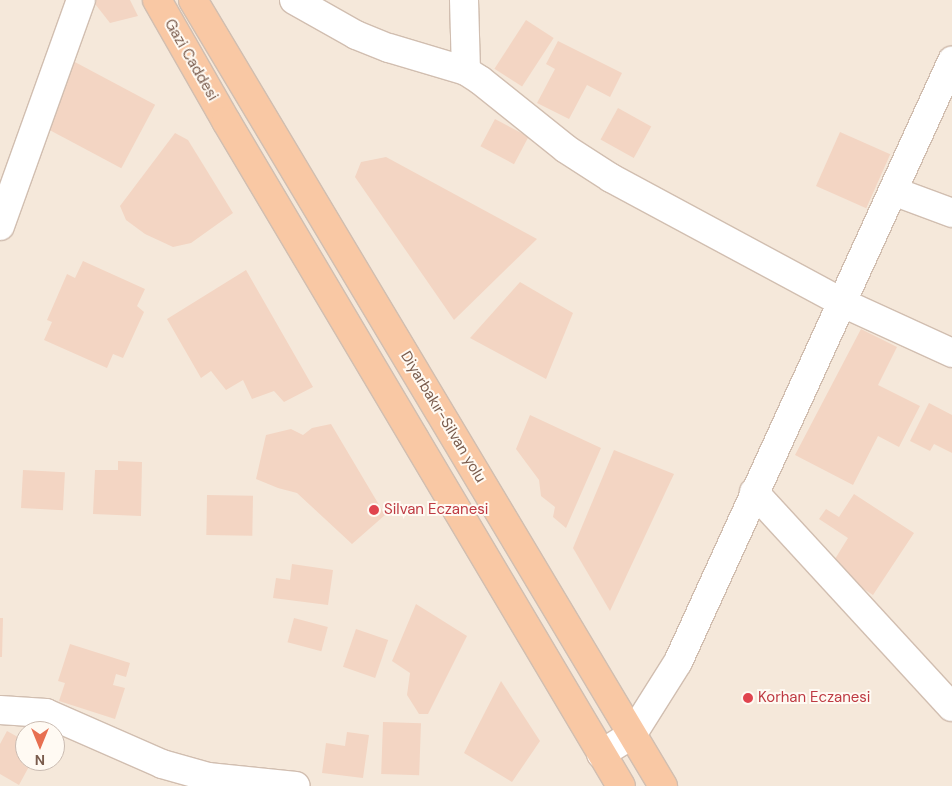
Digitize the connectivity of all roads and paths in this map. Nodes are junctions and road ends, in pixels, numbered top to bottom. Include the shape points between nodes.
1 (81, 0) edge
2 (157, 0) edge
3 (193, 0) edge
4 (294, 0) edge
5 (464, 0) edge
6 (952, 61) edge
7 (466, 71) junction
8 (252, 100) joint
9 (893, 191) junction
10 (952, 213) edge
11 (0, 226) edge
12 (843, 303) junction
13 (952, 353) edge
14 (754, 492) junction
15 (952, 708) edge
16 (0, 710) edge
17 (632, 735) junction
18 (601, 754) junction
19 (296, 786) edge
20 (621, 786) edge
21 (663, 786) edge

1 - 11 street
2 - 18 highway, Gazi Caddesi
3 - 8 highway, Gazi Caddesi
4 - 7 street via 331,22 381,45
5 - 7 street
6 - 9 street
7 - 12 street via 566,149 610,178
8 - 17 highway, Diyarbakır-Silvan yolu
9 - 10 street
9 - 12 street
12 - 13 street
12 - 14 street
14 - 15 street
14 - 17 street via 678,662
16 - 19 street via 46,713 162,764 208,777
17 - 18 street
17 - 21 highway, Diyarbakır-Silvan yolu
18 - 20 highway

